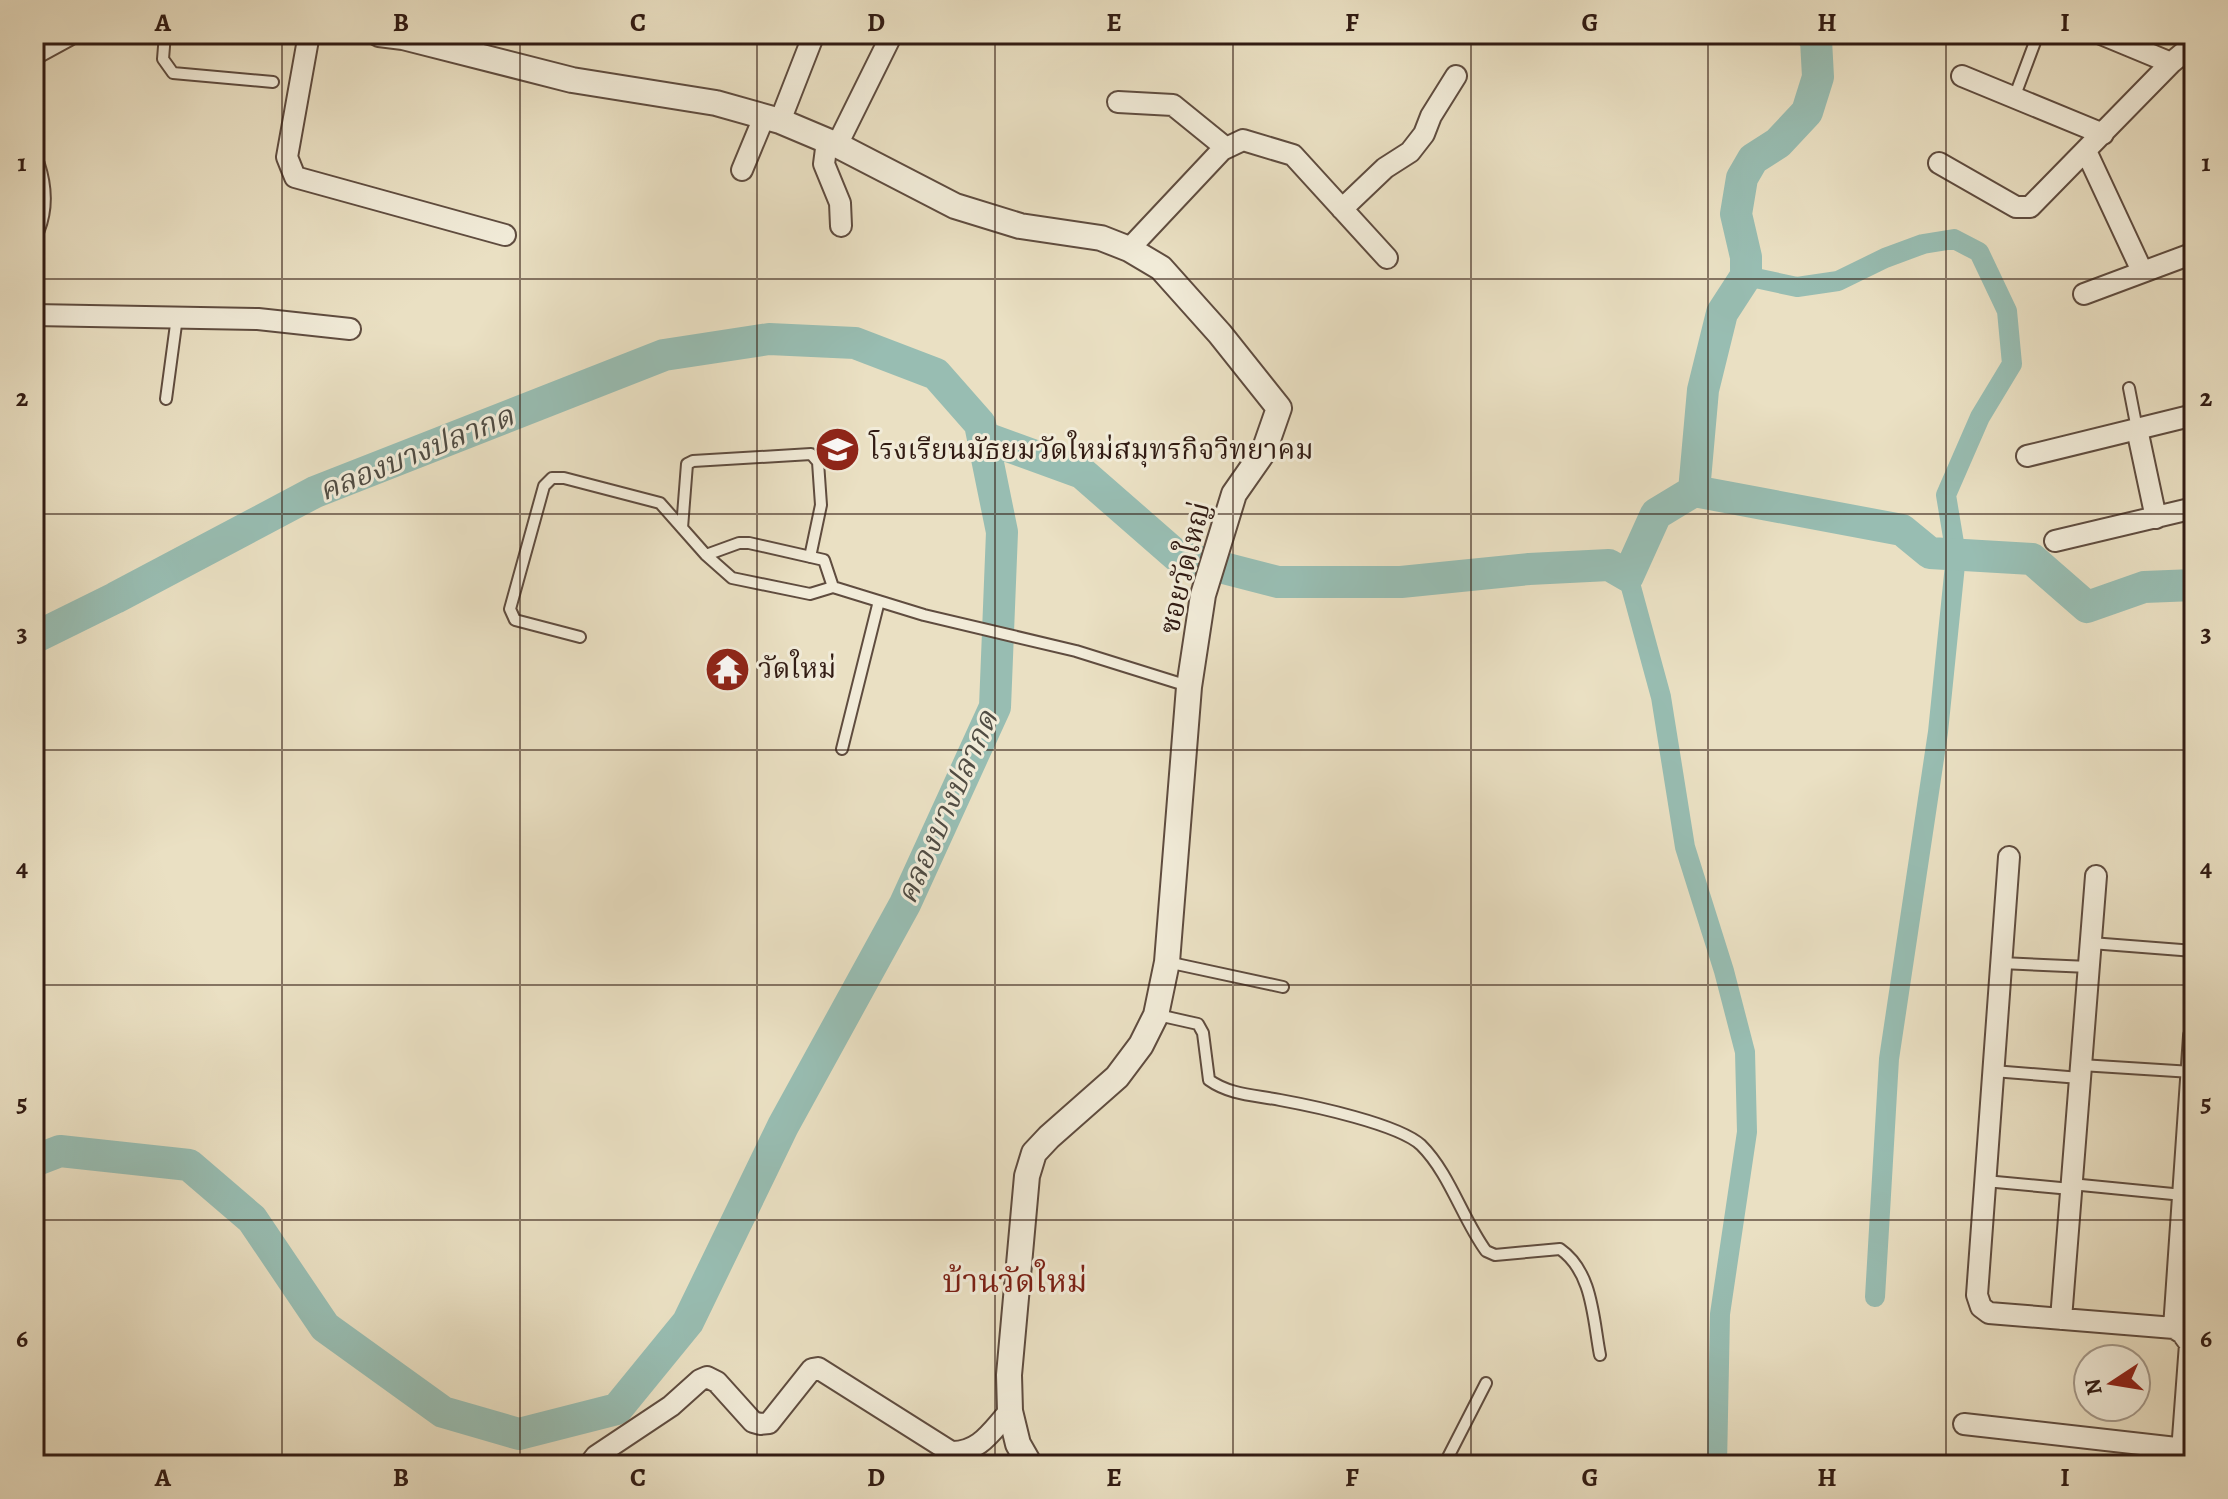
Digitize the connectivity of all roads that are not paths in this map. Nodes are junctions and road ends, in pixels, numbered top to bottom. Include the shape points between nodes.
1 (67, 34) edge
2 (165, 34) edge
3 (309, 34) edge
4 (814, 34) edge
5 (892, 34) edge
6 (2038, 34) edge
7 (2101, 34) edge
8 (388, 35) edge
9 (34, 52) edge
10 (2185, 55) edge
11 (1456, 76) dead end
12 (1962, 76) dead end
13 (273, 82) dead end
14 (2014, 98) junction
15 (1118, 102) dead end
16 (772, 119) junction
17 (2103, 134) junction
18 (832, 143) junction
19 (1226, 148) junction
20 (2086, 151) junction
21 (1939, 163) dead end
22 (34, 165) edge
23 (742, 170) dead end
24 (1342, 209) junction
25 (841, 226) dead end
26 (34, 229) edge
27 (505, 235) dead end
28 (1129, 249) junction
29 (2194, 253) edge
30 (1387, 258) dead end
31 (2142, 271) junction
32 (2084, 294) dead end
33 (34, 315) edge
34 (177, 317) junction
35 (350, 329) dead end
36 (2129, 388) dead end
37 (166, 399) dead end
38 (2194, 415) edge
39 (2137, 429) junction
40 (2027, 456) dead end
41 (2194, 508) edge
42 (2156, 518) junction
43 (682, 528) junction
44 (2055, 541) dead end
45 (706, 555) junction
46 (810, 557) junction
47 (833, 587) junction
48 (879, 601) junction
49 (580, 637) dead end
50 (1189, 687) junction
51 (842, 749) dead end
52 (2009, 857) dead end
53 (2096, 876) dead end
54 (2091, 943) junction
55 (2194, 951) edge
56 (1167, 962) junction
57 (2001, 963) junction
58 (2089, 967) junction
59 (1283, 987) dead end
60 (1156, 1015) junction
61 (2194, 1036) edge
62 (1993, 1071) junction
63 (2080, 1071) junction
64 (2192, 1072) junction
65 (1985, 1181) junction
66 (2071, 1187) junction
67 (2183, 1195) junction
68 (2061, 1319) junction
69 (2174, 1328) junction
70 (1600, 1355) dead end
71 (1486, 1383) dead end
72 (1010, 1411) junction
73 (1964, 1424) dead end
74 (2186, 1455) edge
75 (589, 1465) edge
76 (1030, 1465) edge
77 (1444, 1465) edge

1 - 9 street
2 - 13 lane via 163,59 173,73
3 - 27 street via 287,157 295,177
4 - 16 street
5 - 18 street
6 - 14 lane
7 - 10 street
8 - 16 street, ซอยวัดใหญ่ via 572,80 716,103
10 - 17 street
11 - 24 street via 1410,152
12 - 14 street
14 - 17 street
15 - 19 street via 1173,105
16 - 18 street, ซอยวัดใหญ่
16 - 23 street
17 - 20 street
18 - 25 street via 824,164 840,203
18 - 28 street, ซอยวัดใหญ่ via 955,206
19 - 24 street via 1243,140 1293,155
19 - 28 street
20 - 21 street via 2025,208
20 - 31 street
22 - 26 street via 40,183
24 - 30 street
28 - 50 street, ซอยวัดใหญ่ via 1161,268 1279,408 1264,451 1234,494 1203,595
29 - 31 street
31 - 32 street
33 - 34 street
34 - 35 street
34 - 37 lane
36 - 39 lane
38 - 39 street
39 - 40 street
39 - 42 street
41 - 42 street
42 - 44 street
43 - 45 lane
43 - 46 lane via 687,464 811,454 818,462 821,505
43 - 49 lane via 660,503 564,478 552,478 544,486 510,609 515,620
45 - 46 lane via 749,543
45 - 47 lane via 732,578 810,594
46 - 47 lane via 824,560
47 - 48 lane
48 - 50 lane via 1076,651
48 - 51 lane
50 - 56 street, ซอยวัดใหญ่
52 - 57 street
53 - 54 street
54 - 55 lane
54 - 58 street
56 - 59 lane
56 - 60 street, ซอยวัดใหญ่
57 - 58 lane
57 - 62 street
58 - 63 street
60 - 70 lane via 1198,1024 1209,1080 1218,1086 1375,1123 1414,1140 1435,1163 1486,1251 1495,1255 1560,1249 1569,1255 1585,1278
60 - 72 street, ซอยวัดใหญ่ via 1117,1077 1034,1153 1027,1176
61 - 64 street
62 - 63 lane
62 - 65 street
63 - 64 lane
63 - 66 street
64 - 67 street
65 - 66 lane
65 - 68 street via 1977,1295 1981,1307 1989,1313
66 - 67 lane
66 - 68 street
67 - 69 street
68 - 69 street
69 - 74 street via 2190,1344
71 - 77 lane
72 - 75 street via 978,1445 951,1452 818,1368 769,1423 760,1424 707,1377
72 - 76 street, ซอยวัดใหญ่
73 - 74 street

